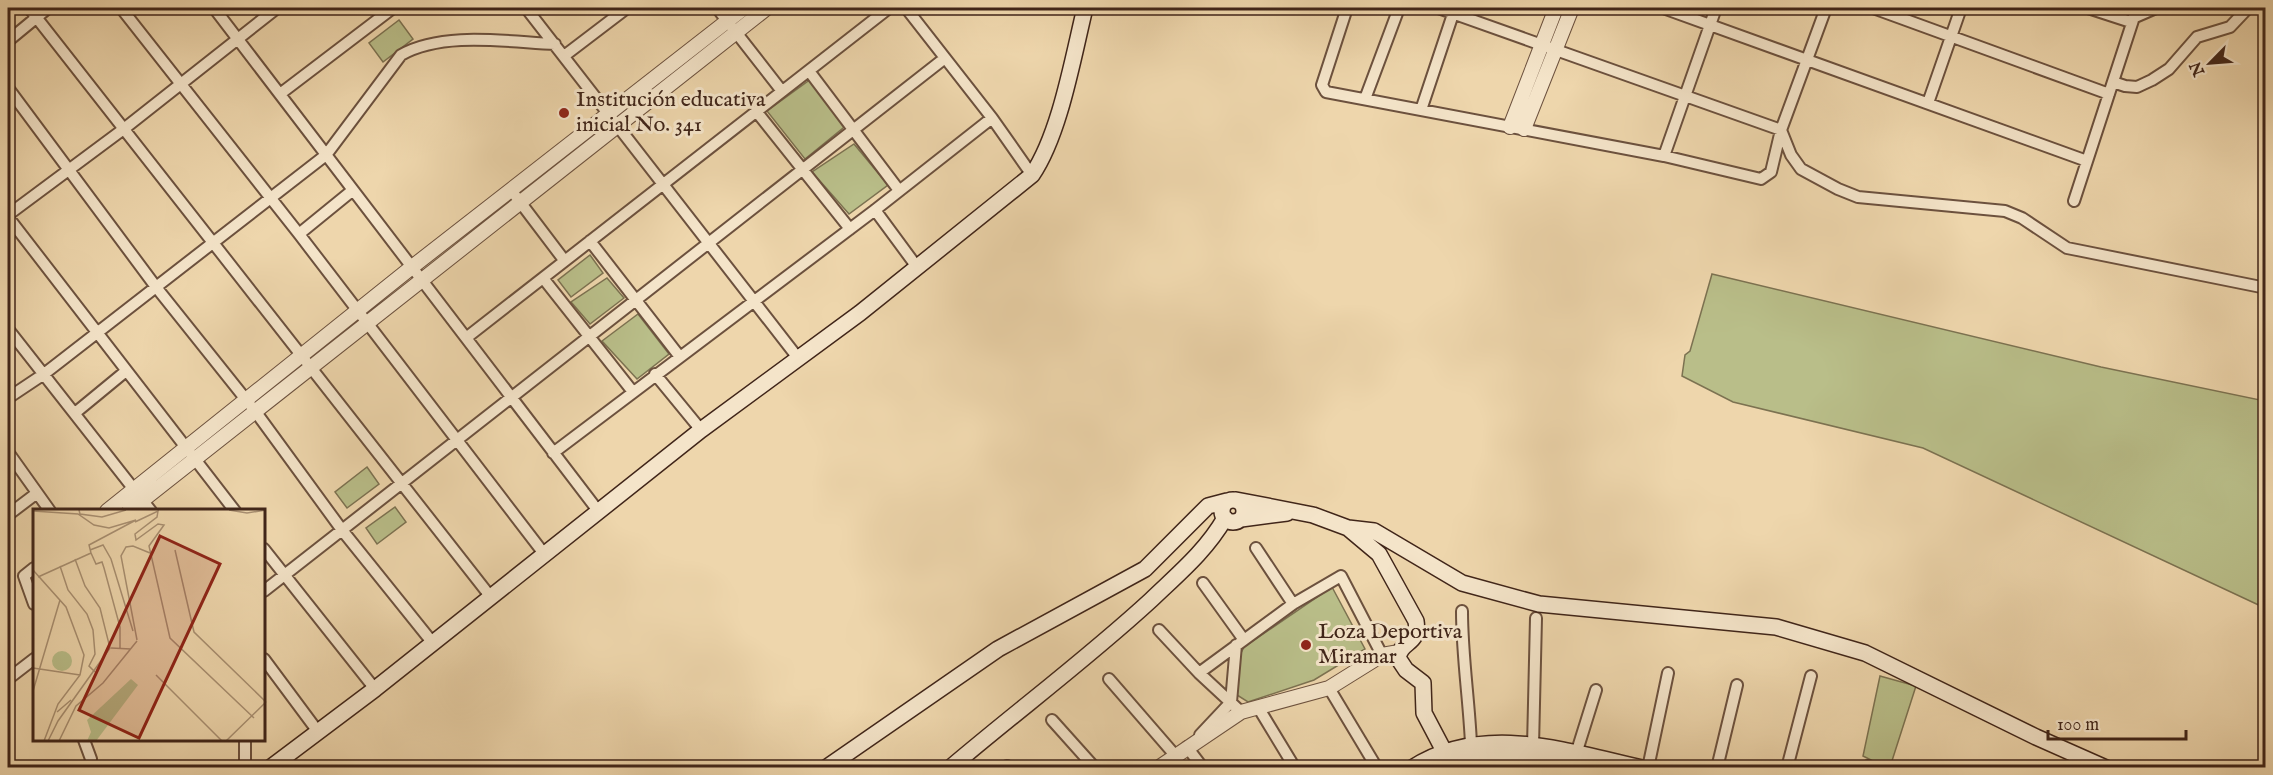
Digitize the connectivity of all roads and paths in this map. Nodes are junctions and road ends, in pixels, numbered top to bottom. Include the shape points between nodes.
1 (29, 8) edge
2 (48, 8) edge
3 (121, 8) edge
4 (214, 8) edge
5 (277, 8) edge
6 (393, 8) edge
7 (526, 8) edge
8 (627, 8) edge
9 (717, 8) edge
10 (744, 8) edge
11 (767, 8) edge
12 (889, 8) edge
13 (906, 8) edge
14 (1085, 8) edge
15 (1347, 8) edge
16 (1399, 8) edge
17 (1438, 8) edge
18 (1556, 8) edge
19 (1572, 8) edge
20 (1663, 8) edge
21 (1716, 8) edge
22 (1826, 8) edge
23 (1873, 8) edge
24 (1961, 8) edge
25 (2088, 8) edge
26 (2156, 8) edge
27 (2248, 8) edge
28 (1454, 10) edge
29 (2134, 16) edge
30 (36, 17) junction
31 (1710, 24) junction
32 (732, 26) junction
33 (1952, 36) junction
34 (237, 38) junction
35 (8, 41) edge
36 (555, 44) junction
37 (1542, 44) junction
38 (1556, 50) junction
39 (564, 56) junction
40 (945, 58) junction
41 (1808, 59) junction
42 (809, 71) junction
43 (2113, 82) junction
44 (181, 83) junction
45 (8, 88) edge
46 (781, 90) junction
47 (280, 94) junction
48 (1684, 94) junction
49 (2109, 94) junction
50 (1365, 99) junction
51 (1928, 103) junction
52 (1421, 110) junction
53 (756, 111) junction
54 (609, 113) junction
55 (992, 118) junction
56 (617, 125) junction
57 (1510, 127) junction
58 (125, 128) junction
59 (853, 129) junction
60 (1524, 129) junction
61 (1780, 130) junction
62 (326, 155) junction
63 (1664, 156) junction
64 (2087, 161) junction
65 (802, 169) junction
66 (69, 171) junction
67 (1032, 175) junction
68 (663, 183) junction
69 (898, 189) junction
70 (353, 190) junction
71 (511, 190) junction
72 (270, 199) junction
73 (2074, 201) dead end
74 (520, 202) junction
75 (875, 210) junction
76 (8, 216) edge
77 (850, 229) junction
78 (299, 234) junction
79 (590, 241) junction
80 (708, 242) junction
81 (213, 245) junction
82 (564, 261) junction
83 (412, 267) junction
84 (917, 267) junction
85 (543, 278) junction
86 (421, 279) junction
87 (156, 287) junction
88 (2265, 288) edge
89 (636, 299) junction
90 (753, 300) junction
91 (362, 317) junction
92 (8, 329) edge
93 (98, 332) junction
94 (589, 336) junction
95 (466, 338) junction
96 (301, 357) junction
97 (680, 357) junction
98 (798, 358) junction
99 (310, 369) junction
100 (126, 371) junction
101 (44, 374) junction
102 (655, 375) junction
103 (633, 392) junction
104 (510, 397) junction
105 (8, 398) edge
106 (251, 406) junction
107 (75, 413) junction
108 (701, 430) junction
109 (456, 440) junction
110 (8, 452) edge
111 (553, 453) junction
112 (190, 454) junction
113 (402, 484) junction
114 (37, 493) junction
115 (142, 501) edge
116 (49, 509) edge
117 (114, 509) edge
118 (233, 509) edge
119 (1231, 512) junction
120 (598, 513) junction
121 (8, 515) edge
122 (1348, 528) junction
123 (342, 530) junction
124 (1256, 548) dead end
125 (266, 552) edge
126 (545, 555) junction
127 (33, 569) edge
128 (284, 575) junction
129 (1203, 583) dead end
130 (266, 589) edge
131 (490, 596) junction
132 (33, 601) edge
133 (1293, 604) junction
134 (1462, 611) dead end
135 (1536, 618) dead end
136 (1159, 630) dead end
137 (432, 642) junction
138 (1240, 642) junction
139 (1399, 652) junction
140 (1382, 656) junction
141 (33, 659) edge
142 (266, 662) edge
143 (1199, 673) junction
144 (1668, 673) dead end
145 (1811, 676) dead end
146 (8, 679) edge
147 (1109, 679) dead end
148 (1737, 685) dead end
149 (1329, 688) junction
150 (375, 689) junction
151 (1596, 690) dead end
152 (1236, 707) junction
153 (1258, 707) junction
154 (1052, 720) dead end
155 (319, 733) junction
156 (84, 742) edge
157 (245, 742) edge
158 (1471, 744) junction
159 (1189, 746) junction
160 (1533, 746) junction
161 (1174, 754) junction
162 (91, 759) dead end
163 (1517, 761) edge
164 (1577, 761) edge
165 (1441, 763) edge
166 (245, 768) edge
167 (270, 768) edge
168 (826, 768) edge
169 (950, 768) edge
170 (1095, 768) edge
171 (1158, 768) edge
172 (1203, 768) edge
173 (1295, 768) edge
174 (1377, 768) edge
175 (1412, 768) edge
176 (1642, 768) edge
177 (1648, 768) edge
178 (1717, 768) edge
179 (1787, 768) edge
180 (2106, 768) edge

1 - 30 street
2 - 30 street
3 - 44 street
4 - 34 street
5 - 34 street
6 - 47 street
7 - 36 street
8 - 39 street
9 - 32 street
10 - 32 street
11 - 32 street
12 - 42 street
13 - 40 street
14 - 67 main road via 1049,139
15 - 50 street via 1322,85 1326,92
16 - 50 street
17 - 28 street
18 - 37 street
19 - 38 street
20 - 31 street
21 - 31 street
22 - 41 street
23 - 33 street
24 - 33 street
25 - 29 street
26 - 29 street
27 - 43 street via 2230,27 2196,37 2169,69 2152,80 2137,87
28 - 37 street
28 - 52 street
29 - 43 street
30 - 35 street
30 - 58 street
31 - 41 street
31 - 48 street
32 - 46 street
32 - 54 street
32 - 56 street
33 - 49 street
33 - 51 street
34 - 44 street
34 - 47 street
36 - 39 street
36 - 62 street via 489,40 417,46 401,55
37 - 38 street
37 - 57 street
38 - 48 street
38 - 60 street
39 - 54 street
40 - 55 street
40 - 59 street
41 - 51 street
41 - 61 street
42 - 46 street
42 - 59 street
43 - 49 street
44 - 58 street
44 - 72 street
45 - 66 street
46 - 53 street
47 - 62 street
48 - 61 street
48 - 63 street
49 - 64 street
50 - 52 street
51 - 64 street
52 - 57 street
53 - 65 street
53 - 68 street
54 - 56 street
54 - 71 street
55 - 67 street
55 - 69 street
56 - 68 street
56 - 74 street
57 - 60 street
58 - 66 street
58 - 81 street
59 - 65 street
59 - 69 street
60 - 63 street
61 - 63 street via 1771,172 1761,179
61 - 88 street via 1802,170 1858,196 2005,211 2067,248
62 - 70 street
62 - 72 street
64 - 73 street
65 - 77 street
65 - 80 street
66 - 76 street
66 - 87 street
67 - 84 main road
68 - 79 street
68 - 80 street
69 - 75 street
70 - 78 street
70 - 83 street
71 - 74 street
71 - 83 street
72 - 78 street
72 - 81 street
74 - 82 street
74 - 86 street
75 - 77 street
75 - 84 street
76 - 93 street
77 - 90 street
78 - 91 street
79 - 82 street
79 - 89 street
80 - 89 street
80 - 90 street
81 - 87 street
81 - 96 street
82 - 85 street
83 - 86 street
83 - 91 street
84 - 98 main road
85 - 94 street
85 - 95 street
86 - 91 street
86 - 95 street
87 - 93 street
87 - 106 street
89 - 94 street
89 - 97 street
90 - 97 street
90 - 98 street
91 - 96 street
91 - 99 street
91 - 109 street
92 - 101 street
93 - 100 street
93 - 101 street
94 - 103 street
94 - 104 street
95 - 104 street
96 - 99 street
96 - 106 street
97 - 102 street
98 - 108 main road
99 - 106 street
99 - 113 street
100 - 107 street
100 - 112 street
101 - 105 street
101 - 107 street
102 - 103 street
102 - 108 street
103 - 111 street
104 - 109 street
104 - 111 street
106 - 112 street
106 - 123 street
107 - 115 street
108 - 120 main road
109 - 113 street
109 - 126 street
110 - 114 street
111 - 120 street
112 - 115 street
112 - 118 street
113 - 123 street
113 - 131 street
114 - 116 street
114 - 121 street
115 - 117 street
119 - 122 main road via 1299,512
119 - 168 main road via 1208,506 1146,569 981,659
119 - 169 main road via 1199,555 1098,649
120 - 126 main road
122 - 139 main road via 1379,554 1416,621 1414,639
122 - 180 main road via 1374,531 1391,539 1462,583 1539,604 1776,627 1865,653
123 - 128 street
123 - 137 street
124 - 133 street
125 - 128 street
126 - 131 main road
127 - 132 street via 24,576
128 - 130 street
128 - 150 street
129 - 138 street
131 - 137 main road
133 - 138 street
133 - 140 street via 1341,576
134 - 158 street
135 - 160 street
136 - 143 street
137 - 150 main road
138 - 143 street
138 - 152 street
139 - 140 street
139 - 165 main road via 1399,663 1423,683 1424,713
140 - 149 street
141 - 146 street
142 - 155 street
143 - 152 street
144 - 177 street
145 - 179 street
147 - 161 street
148 - 178 street
149 - 153 street
149 - 174 street
150 - 155 main road
151 - 164 street
152 - 153 street
152 - 159 street
153 - 173 street
154 - 170 street
155 - 167 main road
156 - 162 street
157 - 166 street
158 - 160 main road via 1505,742
158 - 165 main road
159 - 161 street
159 - 172 street
160 - 164 main road
161 - 171 street
163 - 164 main road
163 - 165 main road via 1480,754
164 - 176 main road
165 - 175 main road

